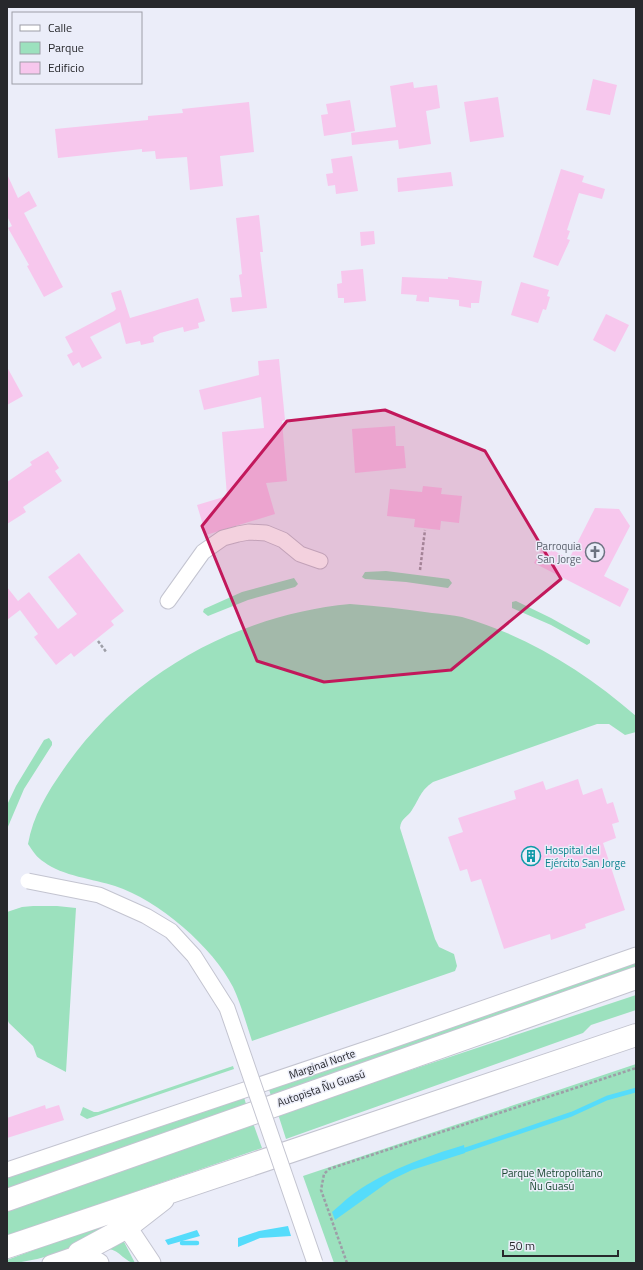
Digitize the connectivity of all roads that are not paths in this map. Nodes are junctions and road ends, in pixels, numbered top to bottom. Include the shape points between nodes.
1 (320, 561) dead end
2 (168, 601) dead end
3 (28, 881) dead end
4 (636, 955) edge
5 (636, 978) edge
6 (636, 1034) edge
7 (7, 1170) edge
8 (176, 1189) junction
9 (7, 1200) edge
10 (127, 1227) junction
11 (7, 1247) edge
12 (79, 1253) junction
13 (50, 1263) edge
14 (99, 1263) edge
15 (151, 1263) edge
16 (315, 1263) edge

1 - 2 street via 300,554 283,540 266,533 238,534 223,538 203,552
3 - 16 street, bridge via 99,895 146,916 171,931 194,956 227,1008
4 - 7 street, Marginal Norte
5 - 9 highway, Autopista Ñu Guasú
6 - 8 highway
8 - 10 highway
8 - 11 highway
10 - 12 highway
10 - 15 main road
12 - 13 street
12 - 14 main road

